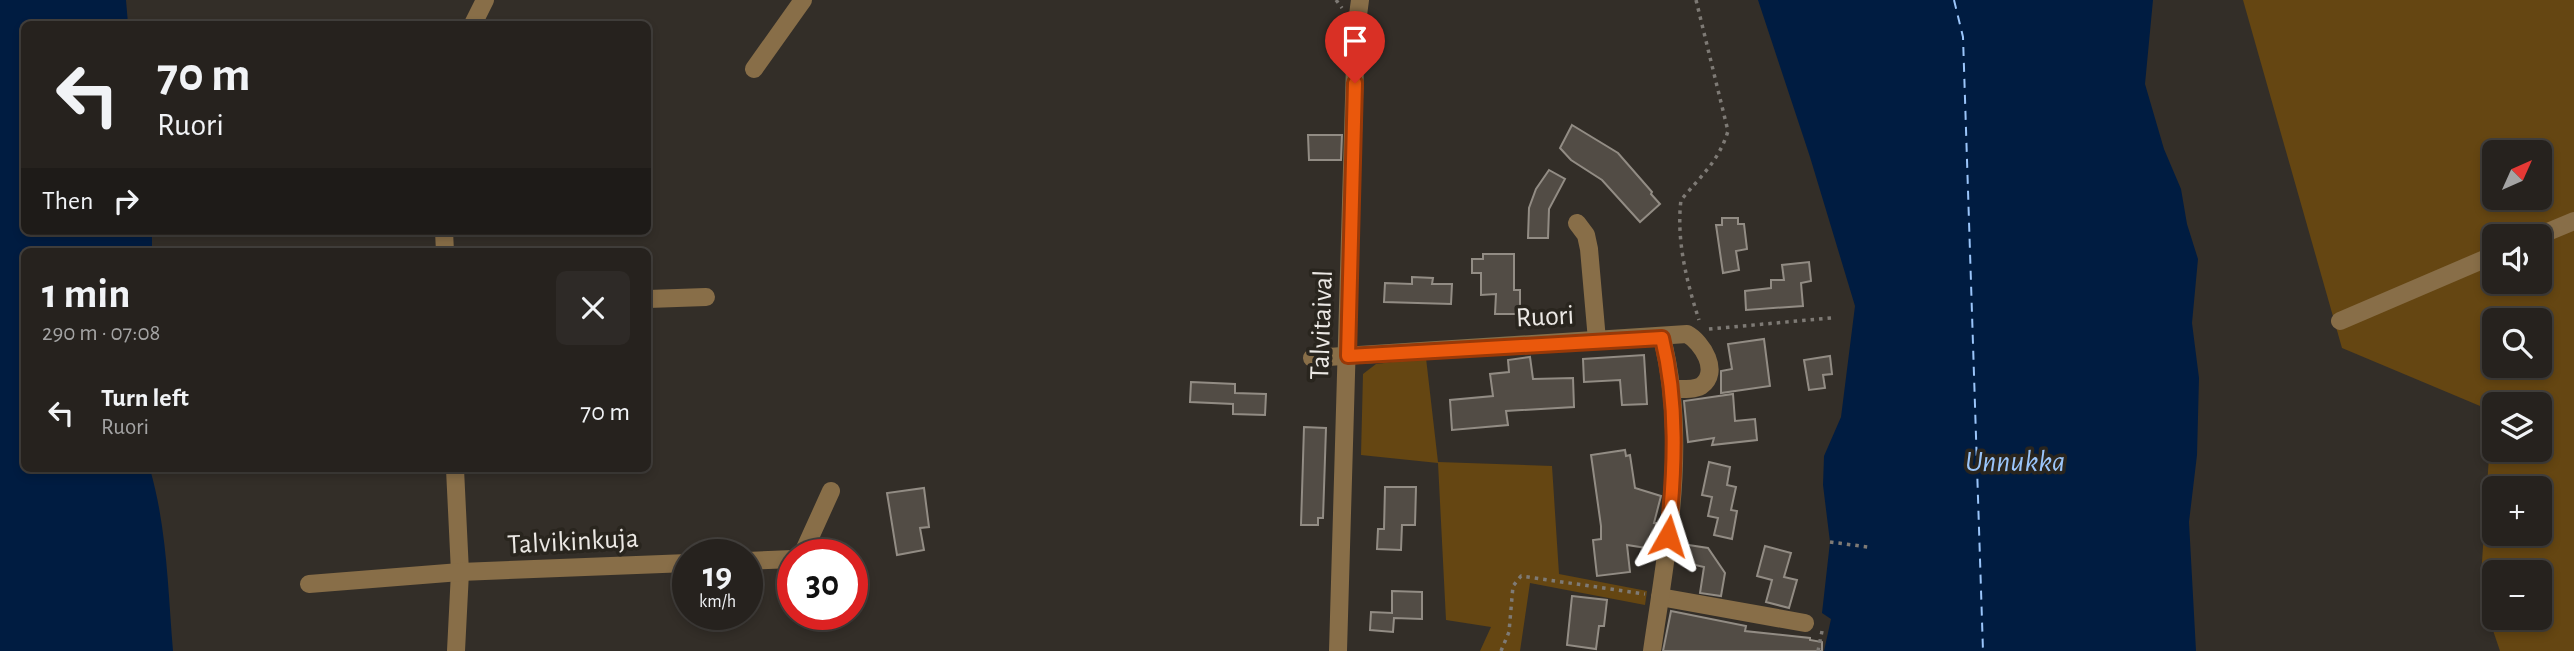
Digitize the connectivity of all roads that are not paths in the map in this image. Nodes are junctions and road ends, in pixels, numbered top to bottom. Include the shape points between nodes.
1 (485, 0) edge
2 (803, 0) edge
3 (1360, 0) edge
4 (474, 21) edge
5 (754, 69) dead end
6 (2574, 221) edge
7 (1577, 223) dead end
8 (2552, 230) edge
9 (2482, 260) edge
10 (706, 296) dead end
11 (651, 299) edge
12 (2340, 321) dead end
13 (1662, 338) junction
14 (1597, 341) junction
15 (1348, 356) junction
16 (1312, 358) dead end
17 (1672, 389) junction
18 (455, 472) edge
19 (831, 491) dead end
20 (809, 539) edge
21 (672, 564) edge
22 (460, 572) junction
23 (309, 584) dead end
24 (1660, 597) junction
25 (1814, 623) road end
26 (456, 651) edge
27 (1338, 651) edge
28 (1652, 651) edge

1 - 4 street
2 - 5 street
3 - 15 street, Talvitaival
6 - 8 street
7 - 14 street via 1589,249
9 - 12 street
10 - 11 street
13 - 14 street, Ruori
13 - 17 street
13 - 17 street, Ruori via 1687,334 1697,339 1707,354 1703,385
14 - 15 street, Ruori
15 - 16 street, Ruori
15 - 27 street, Talvitaival
17 - 24 street via 1674,481
18 - 22 street
19 - 20 street
21 - 22 street, Talvikinkuja
22 - 23 street, Talvikinkuja
22 - 26 street
24 - 25 street
24 - 28 street

